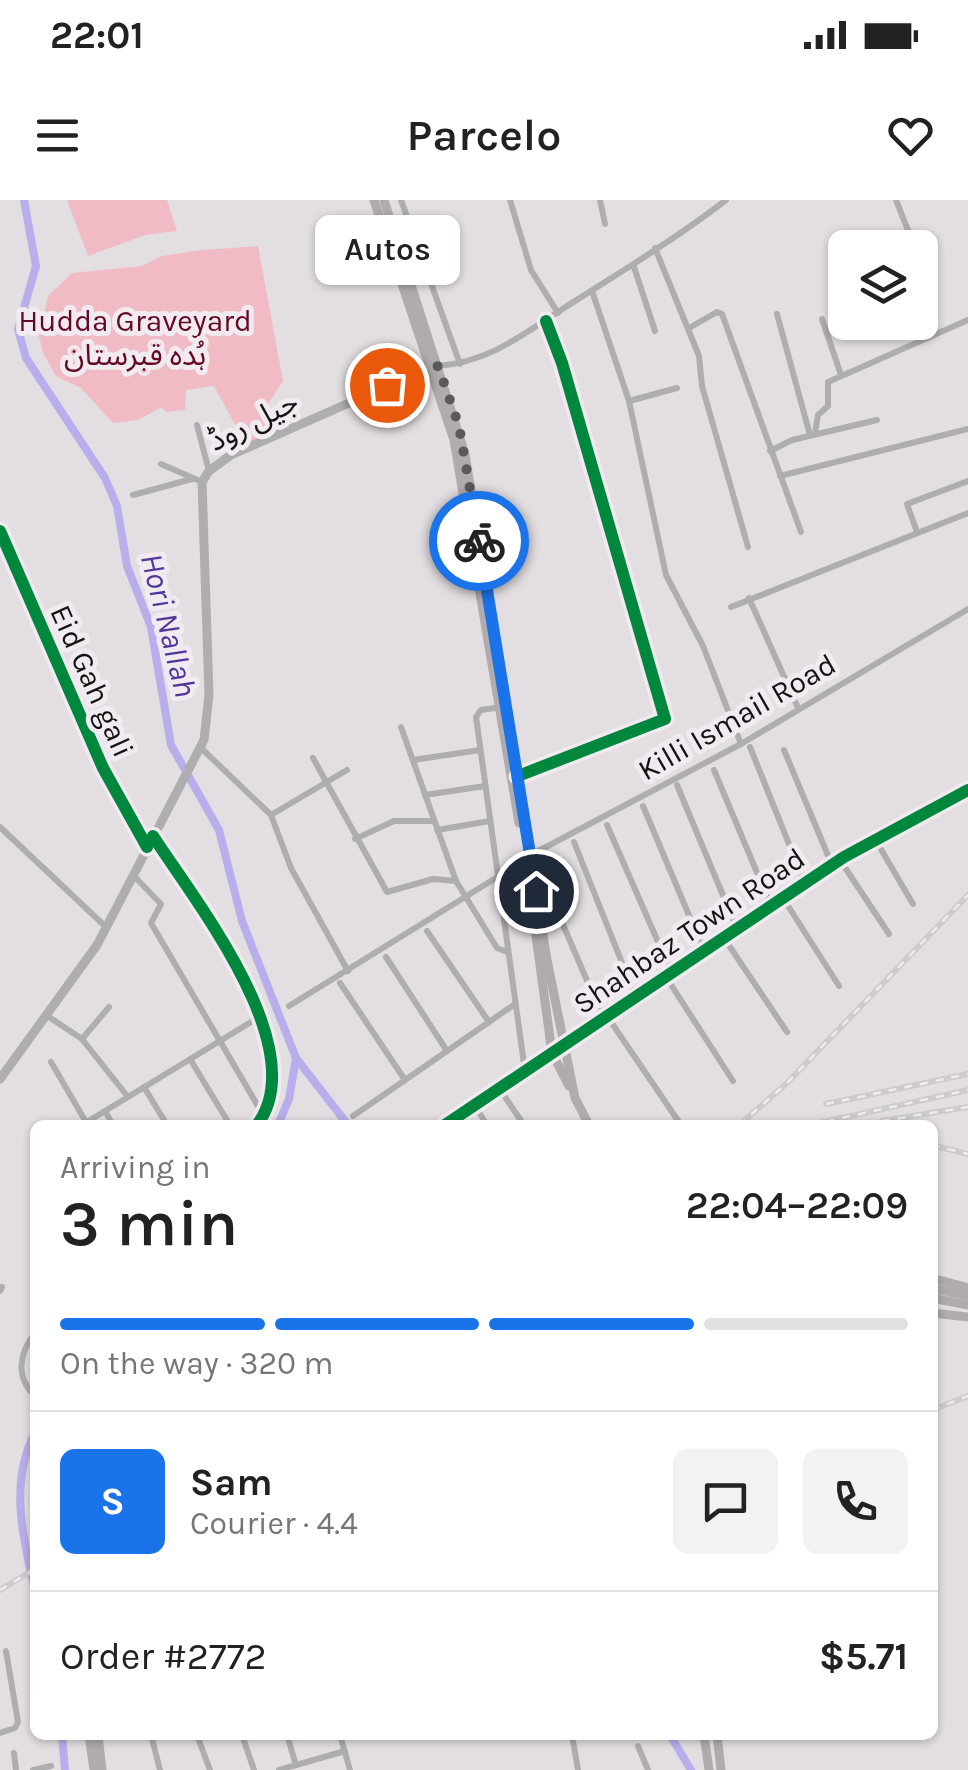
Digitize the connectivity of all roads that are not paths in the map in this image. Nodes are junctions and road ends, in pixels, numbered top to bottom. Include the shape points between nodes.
1 (374, 200) edge
2 (384, 200) edge
3 (401, 200) edge
4 (510, 200) edge
5 (600, 200) edge
6 (726, 200) edge
7 (896, 200) edge
8 (606, 224) dead end
9 (908, 230) edge
10 (655, 248) junction
11 (634, 267) junction
12 (592, 291) junction
13 (558, 312) junction
14 (777, 314) dead end
15 (822, 319) dead end
16 (968, 320) edge
17 (546, 321) junction
18 (689, 328) junction
19 (655, 331) dead end
20 (460, 364) junction
21 (433, 366) junction
22 (841, 375) junction
23 (677, 388) dead end
24 (628, 401) junction
25 (877, 420) dead end
26 (197, 425) dead end
27 (968, 429) edge
28 (813, 434) junction
29 (770, 451) junction
30 (161, 464) dead end
31 (209, 470) junction
32 (780, 476) junction
33 (197, 480) junction
34 (968, 481) edge
35 (133, 495) dead end
36 (968, 512) edge
37 (0, 531) edge
38 (801, 532) dead end
39 (917, 532) junction
40 (748, 548) dead end
41 (750, 598) junction
42 (731, 608) dead end
43 (968, 610) edge
44 (503, 706) junction
45 (798, 708) junction
46 (400, 727) dead end
47 (746, 746) junction
48 (200, 747) junction
49 (480, 750) junction
50 (784, 750) dead end
51 (313, 758) dead end
52 (413, 760) junction
53 (347, 770) dead end
54 (714, 770) dead end
55 (518, 776) junction
56 (324, 784) junction
57 (678, 785) dead end
58 (485, 786) junction
59 (968, 790) edge
60 (425, 795) junction
61 (643, 806) dead end
62 (271, 814) junction
63 (490, 821) junction
64 (436, 825) junction
65 (607, 825) dead end
66 (0, 827) edge
67 (153, 836) junction
68 (876, 839) junction
69 (355, 840) junction
70 (574, 842) dead end
71 (147, 847) junction
72 (528, 857) junction
73 (836, 863) junction
74 (540, 871) dead end
75 (133, 876) junction
76 (500, 876) junction
77 (456, 881) junction
78 (805, 884) junction
79 (468, 898) junction
80 (783, 898) junction
81 (913, 904) dead end
82 (771, 906) junction
83 (107, 928) junction
84 (737, 929) junction
85 (426, 931) dead end
86 (888, 934) dead end
87 (724, 938) junction
88 (704, 951) junction
89 (508, 952) junction
90 (386, 958) dead end
91 (348, 971) junction
92 (669, 975) junction
93 (340, 983) dead end
94 (839, 986) dead end
95 (636, 998) junction
96 (515, 1004) junction
97 (289, 1006) dead end
98 (109, 1007) dead end
99 (46, 1014) junction
100 (261, 1016) junction
101 (608, 1018) junction
102 (488, 1022) junction
103 (788, 1032) dead end
104 (82, 1039) junction
105 (222, 1040) junction
106 (564, 1045) junction
107 (447, 1051) junction
108 (552, 1053) junction
109 (190, 1059) junction
110 (51, 1062) dead end
111 (525, 1071) junction
112 (0, 1079) edge
113 (404, 1080) junction
114 (733, 1080) dead end
115 (144, 1087) junction
116 (499, 1088) junction
117 (128, 1097) junction
118 (575, 1098) junction
119 (474, 1106) junction
120 (105, 1111) junction
121 (353, 1116) dead end
122 (263, 1117) junction
123 (82, 1120) edge
124 (90, 1120) edge
125 (110, 1120) edge
126 (164, 1120) edge
127 (227, 1120) edge
128 (261, 1120) edge
129 (265, 1120) edge
130 (453, 1120) edge
131 (484, 1120) edge
132 (521, 1120) edge
133 (587, 1120) edge
134 (678, 1120) edge
135 (938, 1280) edge
136 (968, 1288) edge
137 (938, 1289) edge
138 (968, 1296) edge
139 (938, 1299) edge
140 (968, 1305) edge
141 (938, 1314) edge
142 (968, 1317) edge
143 (30, 1339) edge
144 (30, 1386) edge
145 (6, 1651) dead end
146 (0, 1733) edge
147 (90, 1740) edge
148 (99, 1740) edge
149 (152, 1740) edge
150 (200, 1740) edge
151 (244, 1740) edge
152 (288, 1740) edge
153 (342, 1740) edge
154 (573, 1740) edge
155 (705, 1740) edge
156 (718, 1740) edge
157 (638, 1746) dead end
158 (345, 1751) junction
159 (14, 1753) dead end
160 (296, 1765) junction
161 (51, 1766) dead end
162 (16, 1770) edge
163 (34, 1770) edge
164 (94, 1770) edge
165 (102, 1770) edge
166 (160, 1770) edge
167 (210, 1770) edge
168 (254, 1770) edge
169 (279, 1770) edge
170 (350, 1770) edge
171 (578, 1770) edge
172 (648, 1770) edge
173 (708, 1770) edge
174 (722, 1770) edge

1 - 21 main road
2 - 21 main road
3 - 20 street
4 - 13 street via 531,270
5 - 8 street
6 - 10 street
7 - 9 street
10 - 11 street
10 - 18 street
11 - 12 street
11 - 19 street
12 - 13 street
12 - 24 street
13 - 17 street
14 - 28 street
15 - 22 street
16 - 22 street
17 - 20 street via 511,345
17 - 55 street via 665,718
18 - 29 street via 722,314
18 - 40 street
20 - 21 street
21 - 31 main road, جیل روڈ
21 - 44 main road via 465,454
22 - 28 street via 828,382 828,408 818,415
23 - 24 street
24 - 47 street via 666,574
25 - 28 street
26 - 31 street
27 - 32 street
28 - 29 street
29 - 32 street
30 - 33 street
31 - 33 main road, جیل روڈ
32 - 38 street
33 - 35 street
33 - 48 main road, جیل روڈ via 209,695
34 - 39 street via 907,504
36 - 39 street
37 - 71 street, Eid Gah gali via 103,768
39 - 41 street
41 - 42 street
41 - 45 street
43 - 45 street, Killi Ismail Road
44 - 49 street via 476,718
44 - 55 main road
44 - 72 main road
45 - 47 street, Killi Ismail Road
46 - 52 street
47 - 72 street, Killi Ismail Road
47 - 78 street
48 - 62 street
48 - 67 main road, جیل روڈ
49 - 52 street
49 - 58 street
50 - 73 street
51 - 56 street
52 - 60 street
53 - 56 street
54 - 82 street
55 - 72 main road
56 - 62 street
56 - 69 street
57 - 84 street
58 - 60 street
58 - 63 street
59 - 68 street, Shahbaz Town Road
60 - 64 street
61 - 88 street
62 - 91 street via 291,868
63 - 64 street
63 - 76 street
64 - 69 street via 394,821
64 - 77 street
65 - 92 street
66 - 83 street
67 - 71 main road, جیل روڈ
67 - 100 street
68 - 73 street, Shahbaz Town Road
68 - 81 street
69 - 77 street via 386,892 433,879
70 - 95 street
71 - 75 main road, جیل روڈ
72 - 106 main road
72 - 108 main road
73 - 78 street, Shahbaz Town Road
73 - 86 street
74 - 101 street
75 - 83 main road, جیل روڈ
75 - 105 street via 162,906 152,923
76 - 79 street
76 - 89 street
77 - 79 street
78 - 80 street, Shahbaz Town Road
79 - 89 street via 497,948
79 - 91 street
80 - 82 street, Shahbaz Town Road
80 - 94 street
82 - 84 street, Shahbaz Town Road
83 - 99 main road, جیل روڈ
84 - 87 street, Shahbaz Town Road
85 - 102 street
87 - 88 street, Shahbaz Town Road
87 - 103 street
88 - 92 street, Shahbaz Town Road
89 - 96 street
90 - 107 street
91 - 97 street
92 - 95 street, Shahbaz Town Road
92 - 114 street
93 - 113 street
95 - 101 street, Shahbaz Town Road
96 - 102 street
96 - 111 street
98 - 104 street
99 - 104 street
99 - 112 main road, جیل روڈ
100 - 105 street
100 - 122 street via 273,1090
101 - 106 street, Shahbaz Town Road
101 - 134 street
102 - 107 street
104 - 117 street
105 - 109 street
105 - 122 street
106 - 108 street, Shahbaz Town Road
106 - 118 main road
107 - 113 street
108 - 111 street, Shahbaz Town Road
108 - 118 main road
109 - 115 street
109 - 127 street
110 - 123 street
111 - 116 street, Shahbaz Town Road
113 - 121 street
115 - 117 street
115 - 126 street
116 - 119 street, Shahbaz Town Road
116 - 132 street
117 - 120 street
118 - 133 main road
119 - 130 street, Shahbaz Town Road
119 - 131 street
120 - 124 street
120 - 125 street
122 - 128 street
122 - 129 street
135 - 136 main road
137 - 138 main road
139 - 140 main road
141 - 142 main road
143 - 144 street via 21,1368
145 - 146 street via 18,1722
147 - 164 main road
148 - 165 main road
149 - 166 street
150 - 167 street
151 - 168 street
152 - 160 street
153 - 158 street
154 - 171 street
155 - 173 main road
156 - 174 main road
157 - 172 street
158 - 160 street
158 - 170 street
159 - 162 street
160 - 169 street
161 - 163 street

